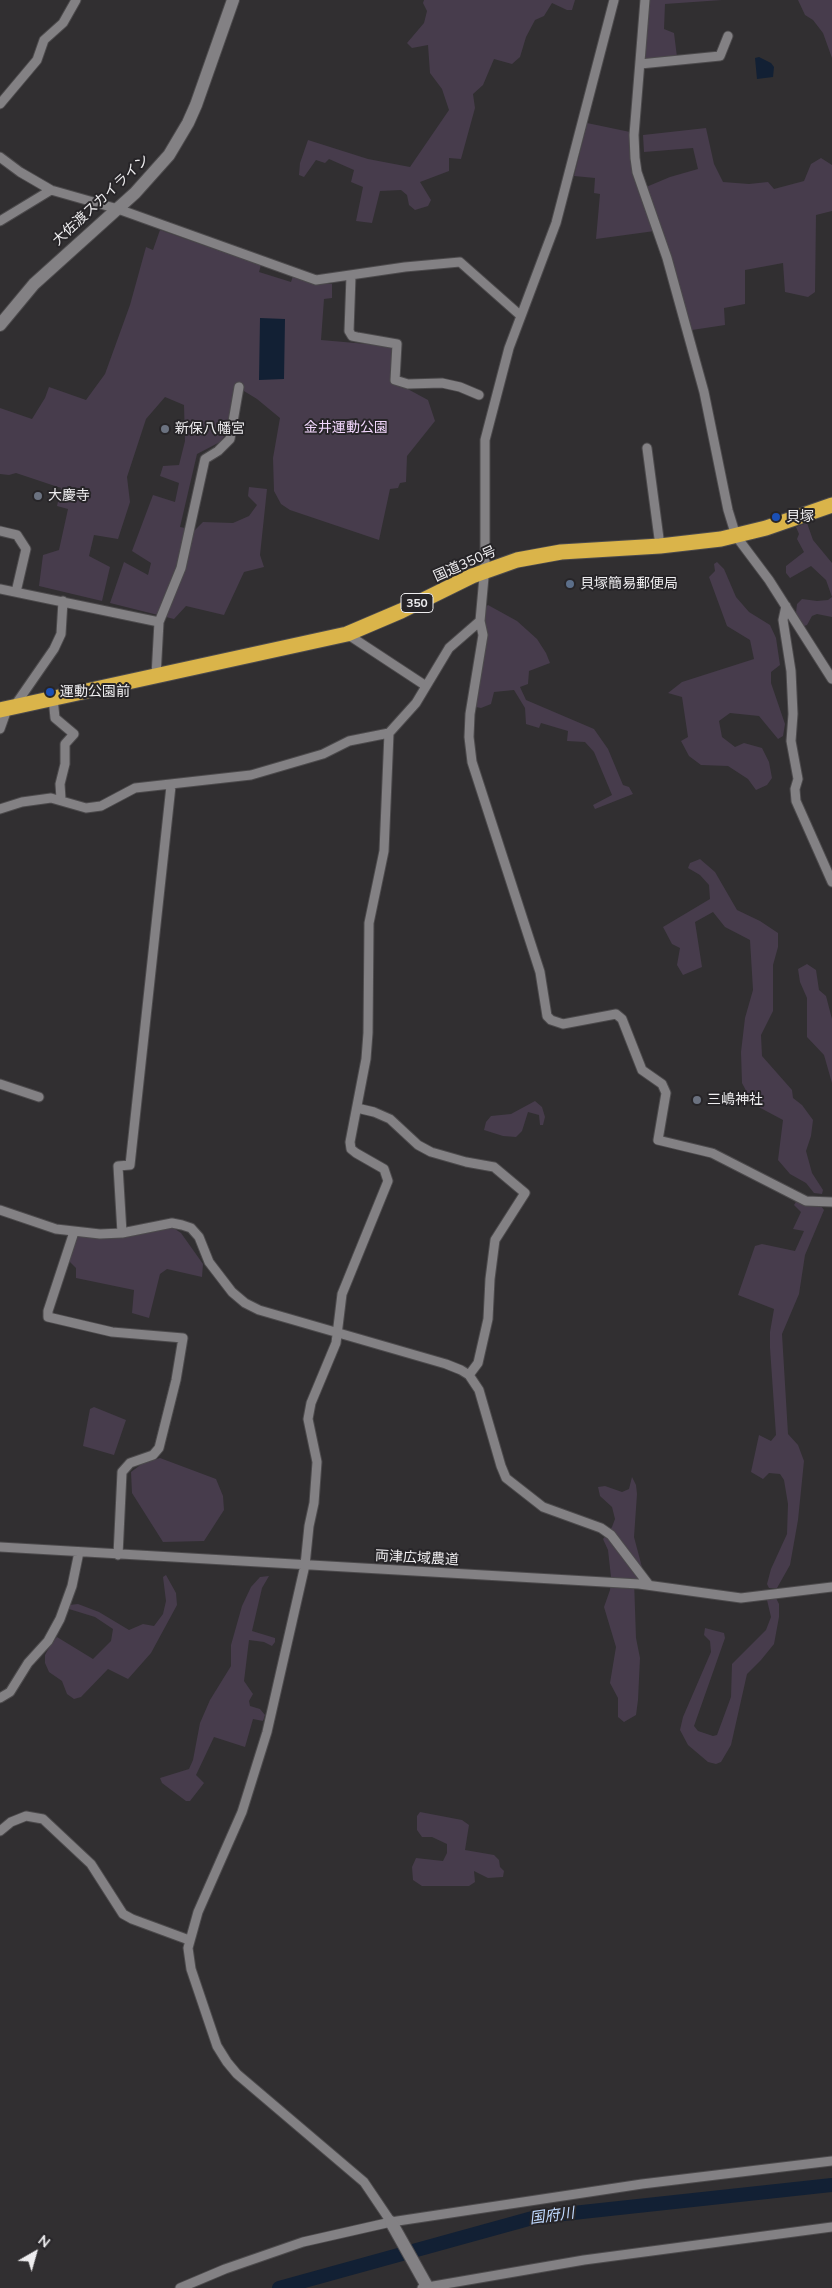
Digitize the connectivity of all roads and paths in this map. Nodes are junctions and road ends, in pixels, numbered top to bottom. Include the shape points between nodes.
1 (76, 0) edge
2 (233, 0) edge
3 (614, 0) edge
4 (645, 0) edge
5 (728, 36) dead end
6 (640, 64) junction
7 (0, 104) edge
8 (0, 157) edge
9 (51, 190) junction
10 (118, 209) junction
11 (0, 221) edge
12 (351, 276) junction
13 (521, 316) junction
14 (0, 324) edge
15 (239, 387) dead end
16 (479, 395) dead end
17 (647, 448) dead end
18 (832, 505) edge
19 (0, 531) edge
20 (736, 536) junction
21 (660, 546) junction
22 (484, 571) junction
23 (0, 589) edge
24 (16, 592) junction
25 (63, 601) junction
26 (786, 606) junction
27 (159, 622) junction
28 (480, 622) junction
29 (347, 634) junction
30 (156, 676) junction
31 (832, 679) edge
32 (426, 686) junction
33 (53, 698) junction
34 (7, 709) edge
35 (0, 729) edge
36 (390, 733) junction
37 (171, 786) junction
38 (61, 799) junction
39 (0, 809) edge
40 (832, 882) edge
41 (0, 1084) edge
42 (39, 1097) dead end
43 (357, 1108) junction
44 (832, 1202) edge
45 (0, 1210) edge
46 (74, 1232) junction
47 (122, 1233) junction
48 (338, 1332) junction
49 (469, 1376) junction
50 (0, 1547) edge
51 (79, 1552) junction
52 (118, 1555) junction
53 (305, 1565) junction
54 (649, 1586) junction
55 (832, 1587) edge
56 (0, 1698) edge
57 (0, 1831) edge
58 (189, 1940) junction
59 (832, 2161) edge
60 (391, 2222) junction
61 (832, 2227) edge
62 (180, 2288) edge
63 (426, 2288) edge

1 - 7 street via 63,23 44,40 36,60
2 - 10 street, 大佐渡スカイライン via 188,123 159,167
3 - 13 street via 556,224
4 - 6 street
5 - 6 street via 720,56
6 - 20 street via 634,135 637,172 667,258 704,392
8 - 9 street
9 - 10 street
9 - 11 street
10 - 12 street via 316,280
10 - 14 street, 大佐渡スカイライン via 34,284
12 - 13 street via 460,262
12 - 16 street via 349,331 352,336 396,344 395,380 408,384 442,383
13 - 22 street via 509,348 486,440
15 - 27 street via 230,439 205,459 181,568
17 - 21 street
18 - 20 highway, 国道350号 / 350
19 - 24 street via 17,535 26,549
20 - 21 highway, 国道350号 / 350
20 - 26 street
21 - 22 highway, 国道350号 / 350 via 545,554
22 - 28 street
22 - 29 highway, 国道350号 / 350
23 - 24 street
24 - 25 street
25 - 27 street
25 - 34 street via 61,634 54,649 18,701
26 - 31 street
26 - 40 street via 783,620 791,672 791,741 798,779 796,801
27 - 30 street
28 - 32 street via 449,648
28 - 44 street via 483,635 470,714 472,762 540,972 547,1016 555,1023 563,1024 616,1014 622,1019 642,1070 662,1084 666,1092 658,1140 712,1153 806,1200
29 - 30 highway, 国道350号 / 350
29 - 32 street
30 - 33 highway, 国道350号 / 350
32 - 36 street
33 - 34 highway, 国道350号 / 350
33 - 38 street via 55,718 74,734 65,744
34 - 35 street
36 - 37 street via 349,741 323,754 251,775
36 - 43 street via 384,851 369,923 368,1033
37 - 38 street via 135,788 101,806 86,808
37 - 47 street via 130,1165 118,1166
38 - 39 street via 37,800
41 - 42 street
43 - 48 street via 351,1149 384,1169 388,1180 342,1294
43 - 49 street via 390,1119 418,1146 432,1152 494,1166 524,1193 495,1240 488,1319 478,1363
45 - 46 street
46 - 47 street
46 - 52 street via 48,1318 112,1332 183,1338 159,1448 153,1455 130,1463 122,1472
47 - 48 street via 172,1223 191,1228 199,1237 209,1262 232,1292 245,1303 259,1310
48 - 49 street via 446,1364
48 - 53 street via 308,1419 317,1462
49 - 54 street via 479,1390 506,1478 543,1507 611,1535
50 - 51 street, 両津広域農道
51 - 52 street, 両津広域農道
51 - 56 street via 72,1586 48,1641 28,1663 10,1692
52 - 53 street, 両津広域農道
53 - 54 street, 両津広域農道
53 - 58 street via 258,1765
54 - 55 street, 両津広域農道 via 741,1598
57 - 58 street via 26,1816 43,1819 91,1864 123,1914
58 - 60 street via 191,1969 217,2046 227,2062 364,2182
59 - 60 street via 642,2184
60 - 62 street via 303,2242
60 - 63 street
61 - 63 street via 584,2260

